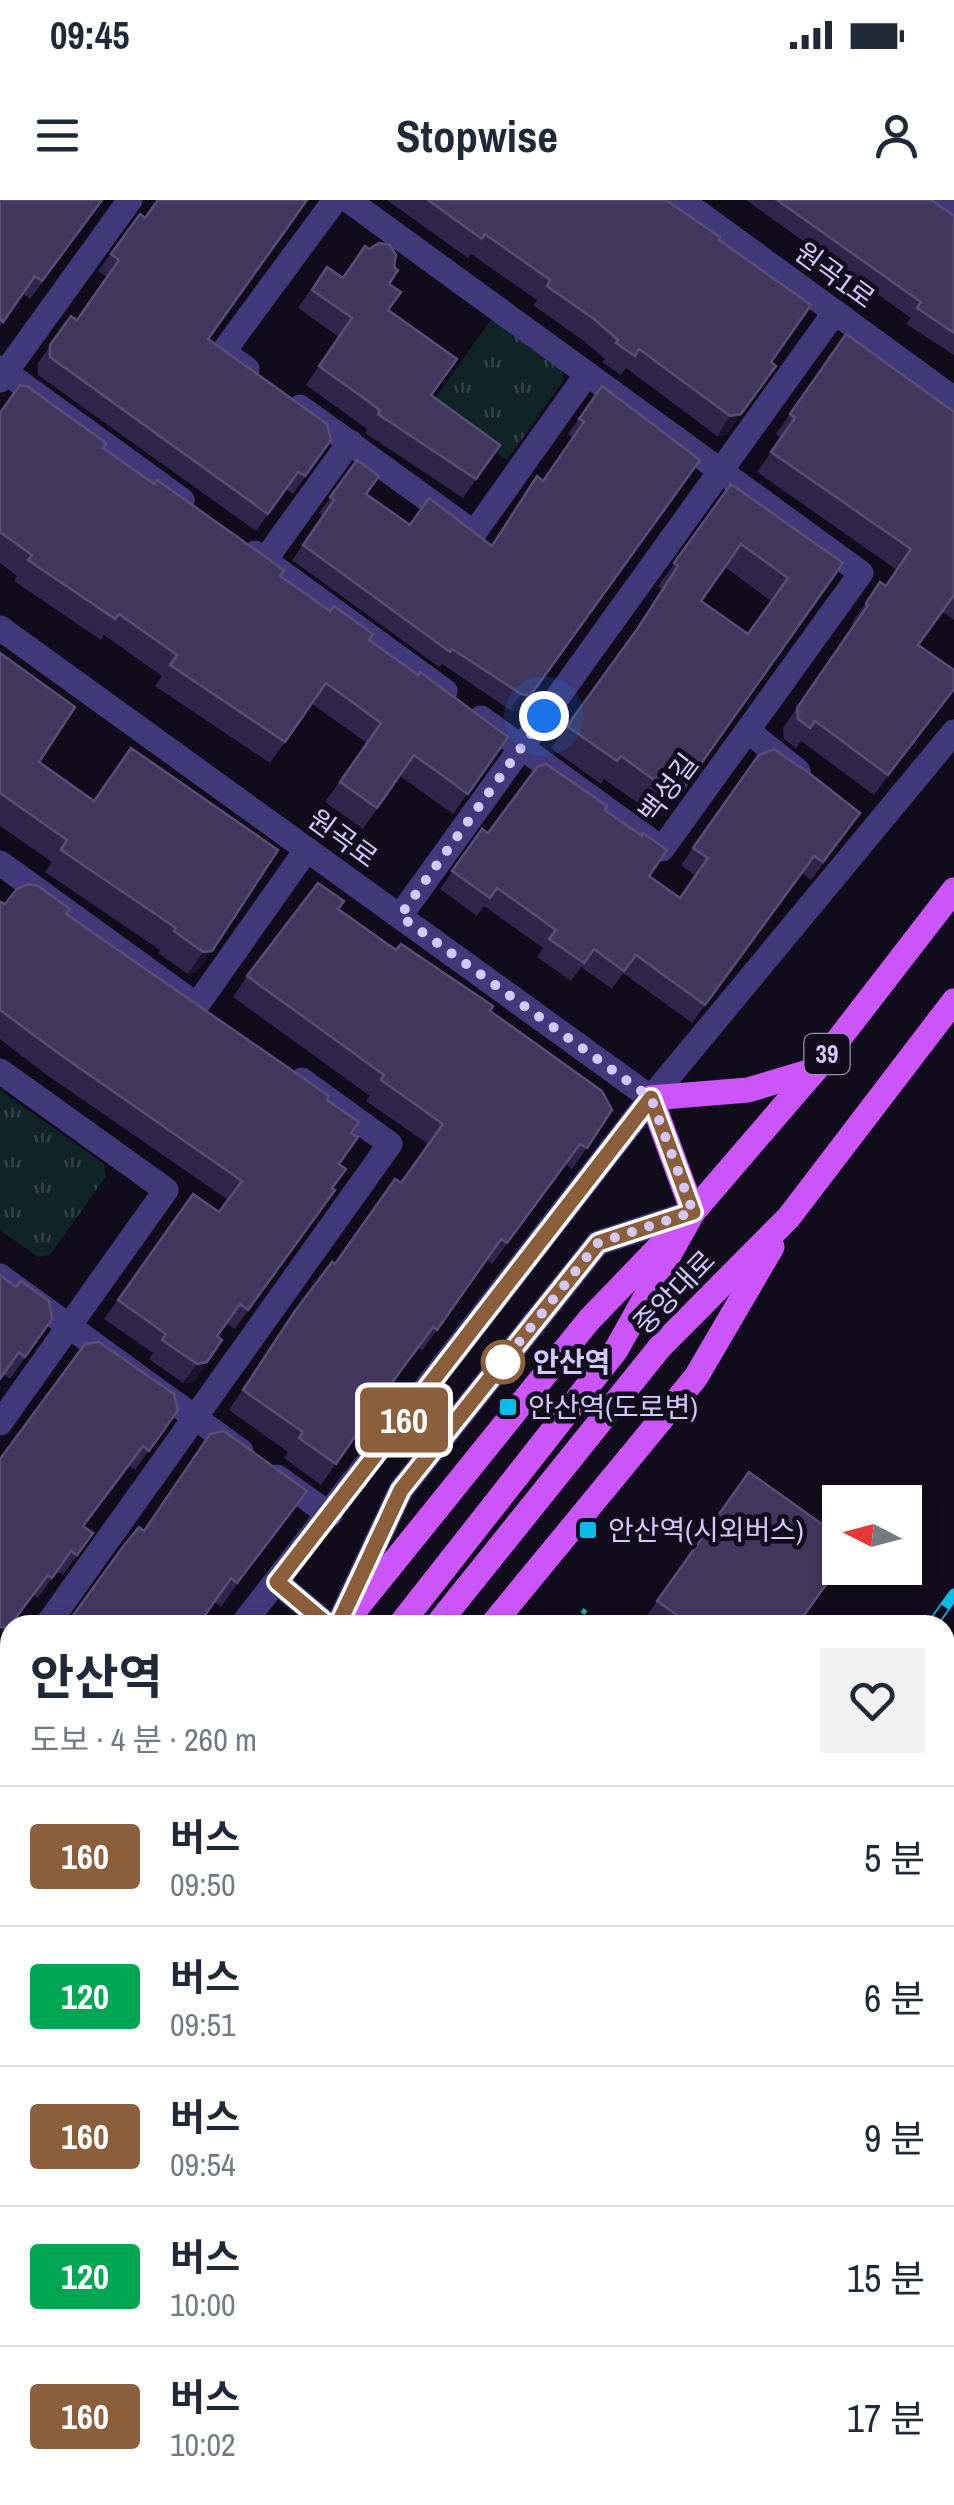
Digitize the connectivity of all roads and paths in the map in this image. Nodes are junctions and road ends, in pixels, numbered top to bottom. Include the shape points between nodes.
1 (130, 200) edge
2 (334, 200) edge
3 (348, 200) edge
4 (681, 200) edge
5 (937, 200) edge
6 (954, 212) edge
7 (835, 312) junction
8 (2, 374) edge
9 (587, 374) junction
10 (954, 399) edge
11 (350, 442) junction
12 (720, 470) junction
13 (200, 513) edge
14 (232, 537) edge
15 (264, 560) junction
16 (0, 628) edge
17 (748, 730) junction
18 (954, 732) edge
19 (522, 747) junction
20 (810, 780) edge
21 (307, 850) junction
22 (3, 871) edge
23 (954, 890) edge
24 (400, 916) junction
25 (954, 1001) edge
26 (278, 1063) edge
27 (0, 1070) edge
28 (815, 1070) junction
29 (651, 1098) junction
30 (693, 1212) junction
31 (789, 1217) junction
32 (0, 1276) edge
33 (69, 1326) junction
34 (195, 1418) junction
35 (0, 1423) edge
36 (330, 1515) junction
37 (277, 1582) junction
38 (582, 1610) dead end
39 (54, 1615) edge
40 (250, 1615) edge
41 (316, 1615) edge
42 (345, 1615) edge
43 (348, 1615) edge
44 (408, 1615) edge
45 (445, 1615) edge
46 (500, 1615) edge
47 (588, 1615) edge

1 - 8 street
2 - 11 street via 224,352
3 - 9 street, 백성길
4 - 7 street, 원곡1로
5 - 6 street
7 - 10 street, 원곡1로
7 - 12 street
8 - 13 street
9 - 11 street via 474,533
9 - 12 street, 백성길
11 - 15 street
12 - 17 street, 백성길 via 861,573
12 - 19 street
14 - 15 street, 백성길
15 - 19 street, 백성길
16 - 21 street, 원곡로
17 - 19 street, 백성길 via 662,849
17 - 20 street
18 - 29 street via 864,824
19 - 24 street
21 - 22 street via 205,1011
21 - 24 street, 원곡로
23 - 28 main road, 39
24 - 29 street, 원곡로
25 - 31 main road, 중앙대로 / 39
26 - 34 street via 390,1144
27 - 33 street via 166,1190
28 - 29 main road via 748,1090
28 - 30 main road, 39
29 - 30 main road
29 - 36 street
30 - 42 street via 598,1243 401,1490
30 - 43 main road, 39 via 589,1320
30 - 44 main road via 616,1350
31 - 45 main road, 중앙대로 via 660,1347
31 - 46 main road, 39 via 696,1377
32 - 33 street
33 - 34 street
33 - 35 street
34 - 36 street
34 - 39 street
36 - 37 street
37 - 40 street
37 - 41 street
38 - 47 path

